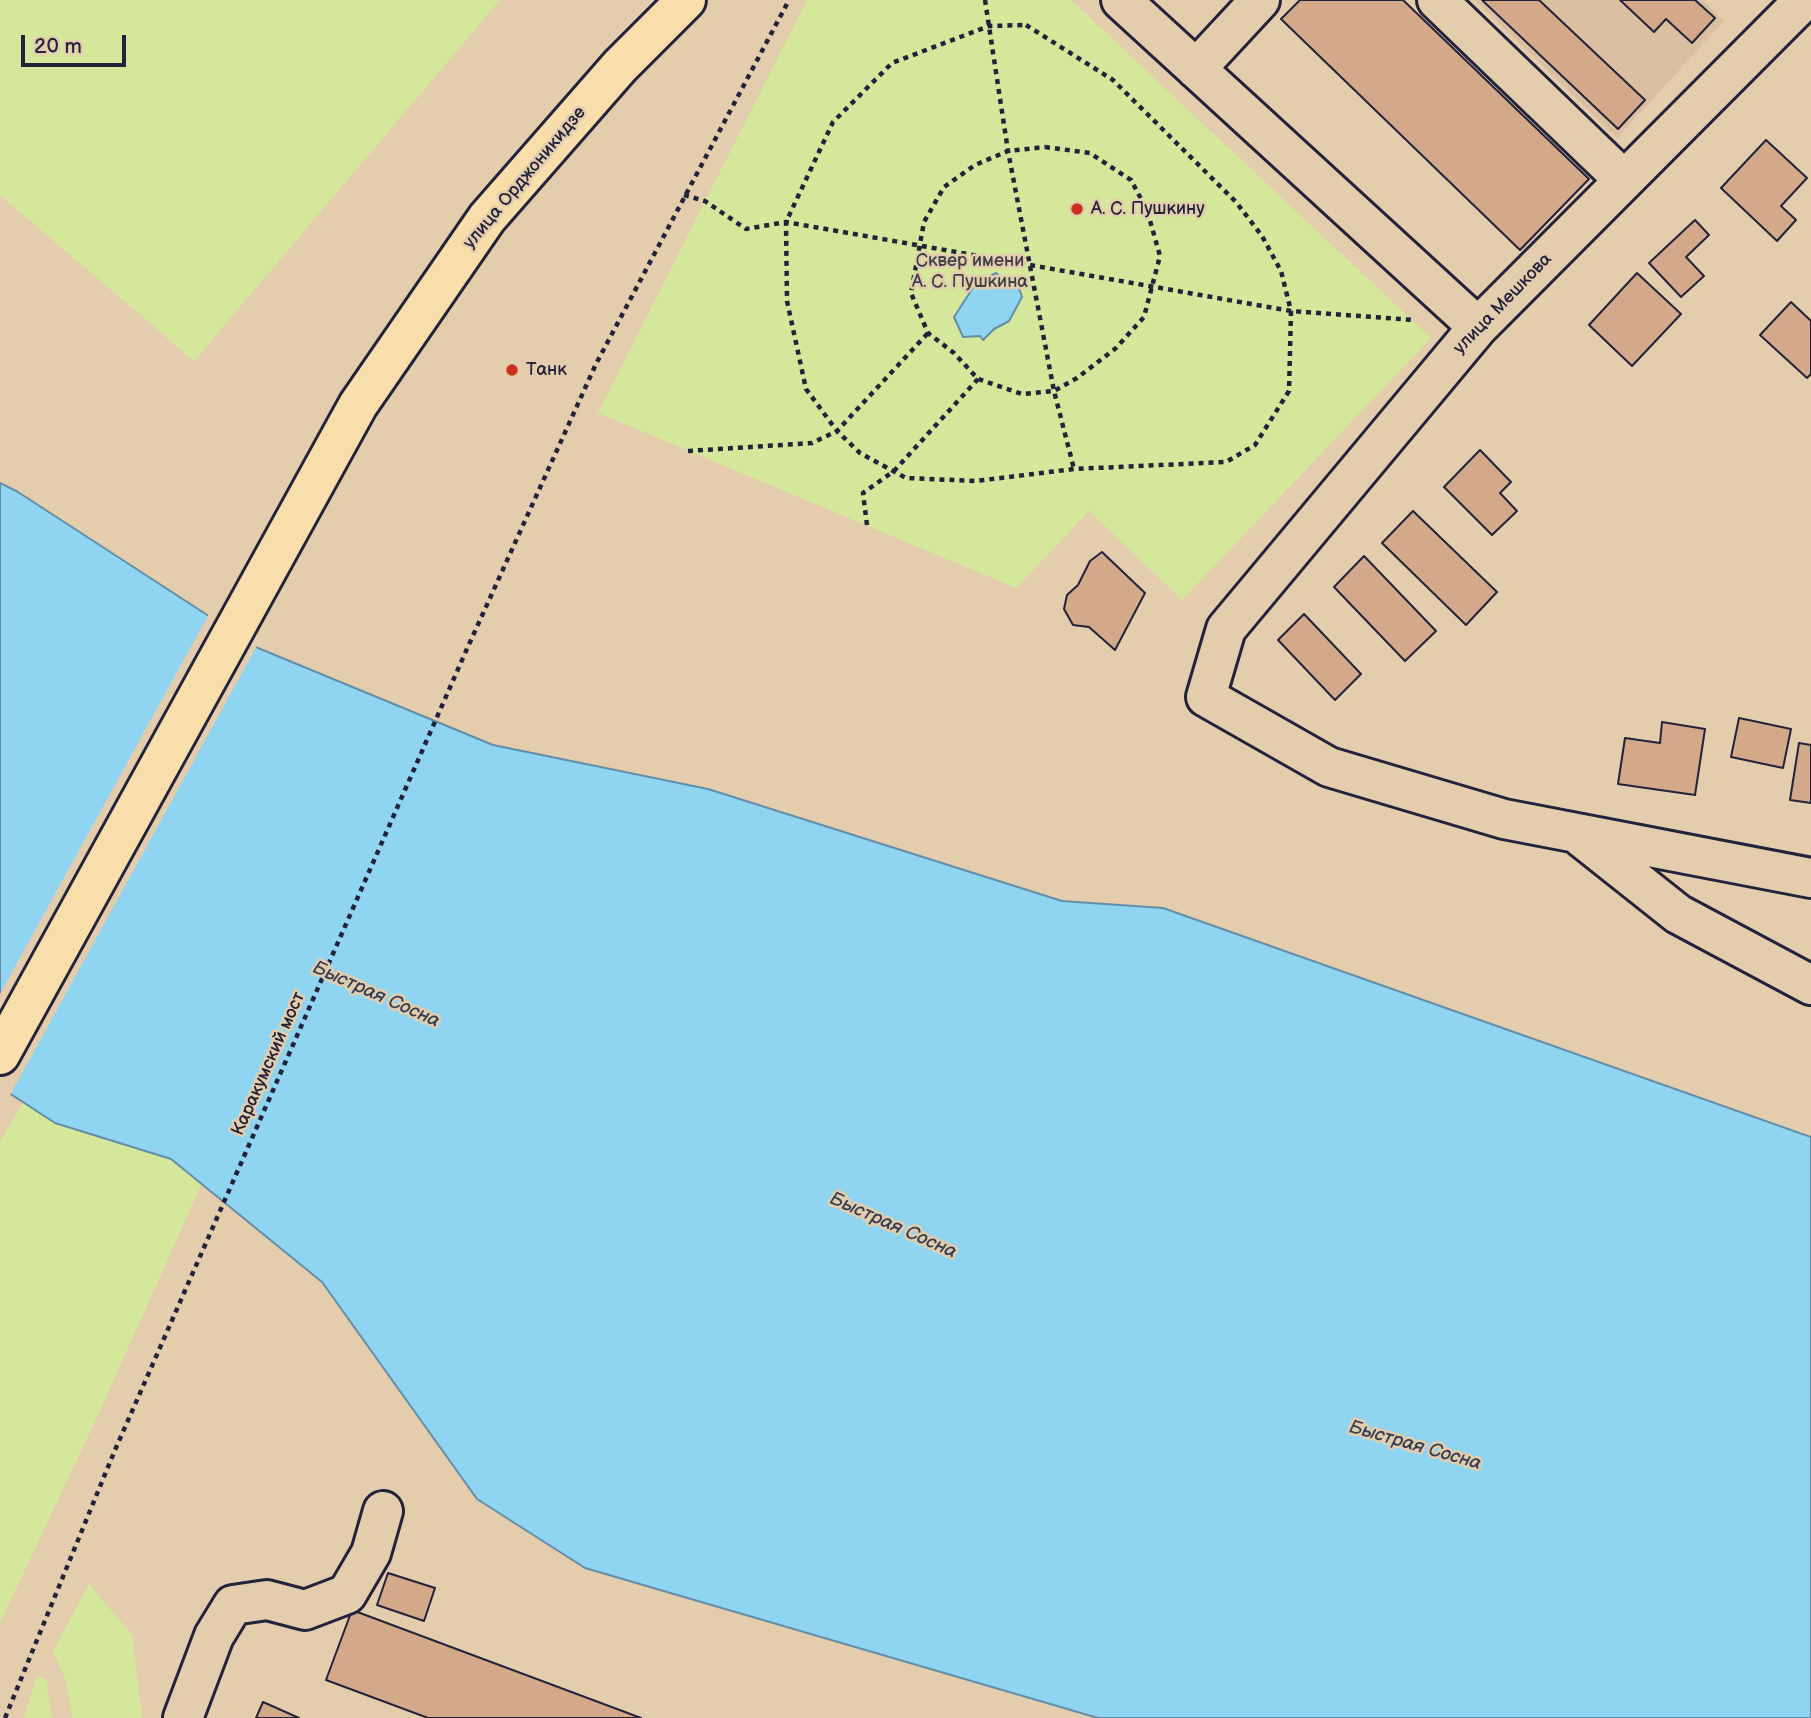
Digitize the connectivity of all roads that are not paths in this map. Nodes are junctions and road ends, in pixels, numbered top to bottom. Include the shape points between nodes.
1 (686, 0) edge
2 (1121, 0) edge
3 (1260, 0) edge
4 (1437, 0) edge
5 (1804, 0) edge
6 (1196, 69) junction
7 (1624, 180) junction
8 (1478, 327) junction
9 (1576, 833) junction
10 (1811, 878) edge
11 (1811, 985) edge
12 (0, 1055) edge
13 (383, 1511) dead end
14 (183, 1718) edge

1 - 12 main road, улица Орджоникидзе via 620,66 487,218 358,405
2 - 6 street
3 - 6 street
4 - 7 street
5 - 7 street, улица Мешкова
6 - 8 street
7 - 8 street, улица Мешкова
8 - 9 street, улица Мешкова via 1226,629 1206,697 1329,767 1504,819
9 - 10 street
9 - 11 street via 1678,914
13 - 14 street via 371,1553 347,1594 305,1610 267,1600 233,1605 214,1636

